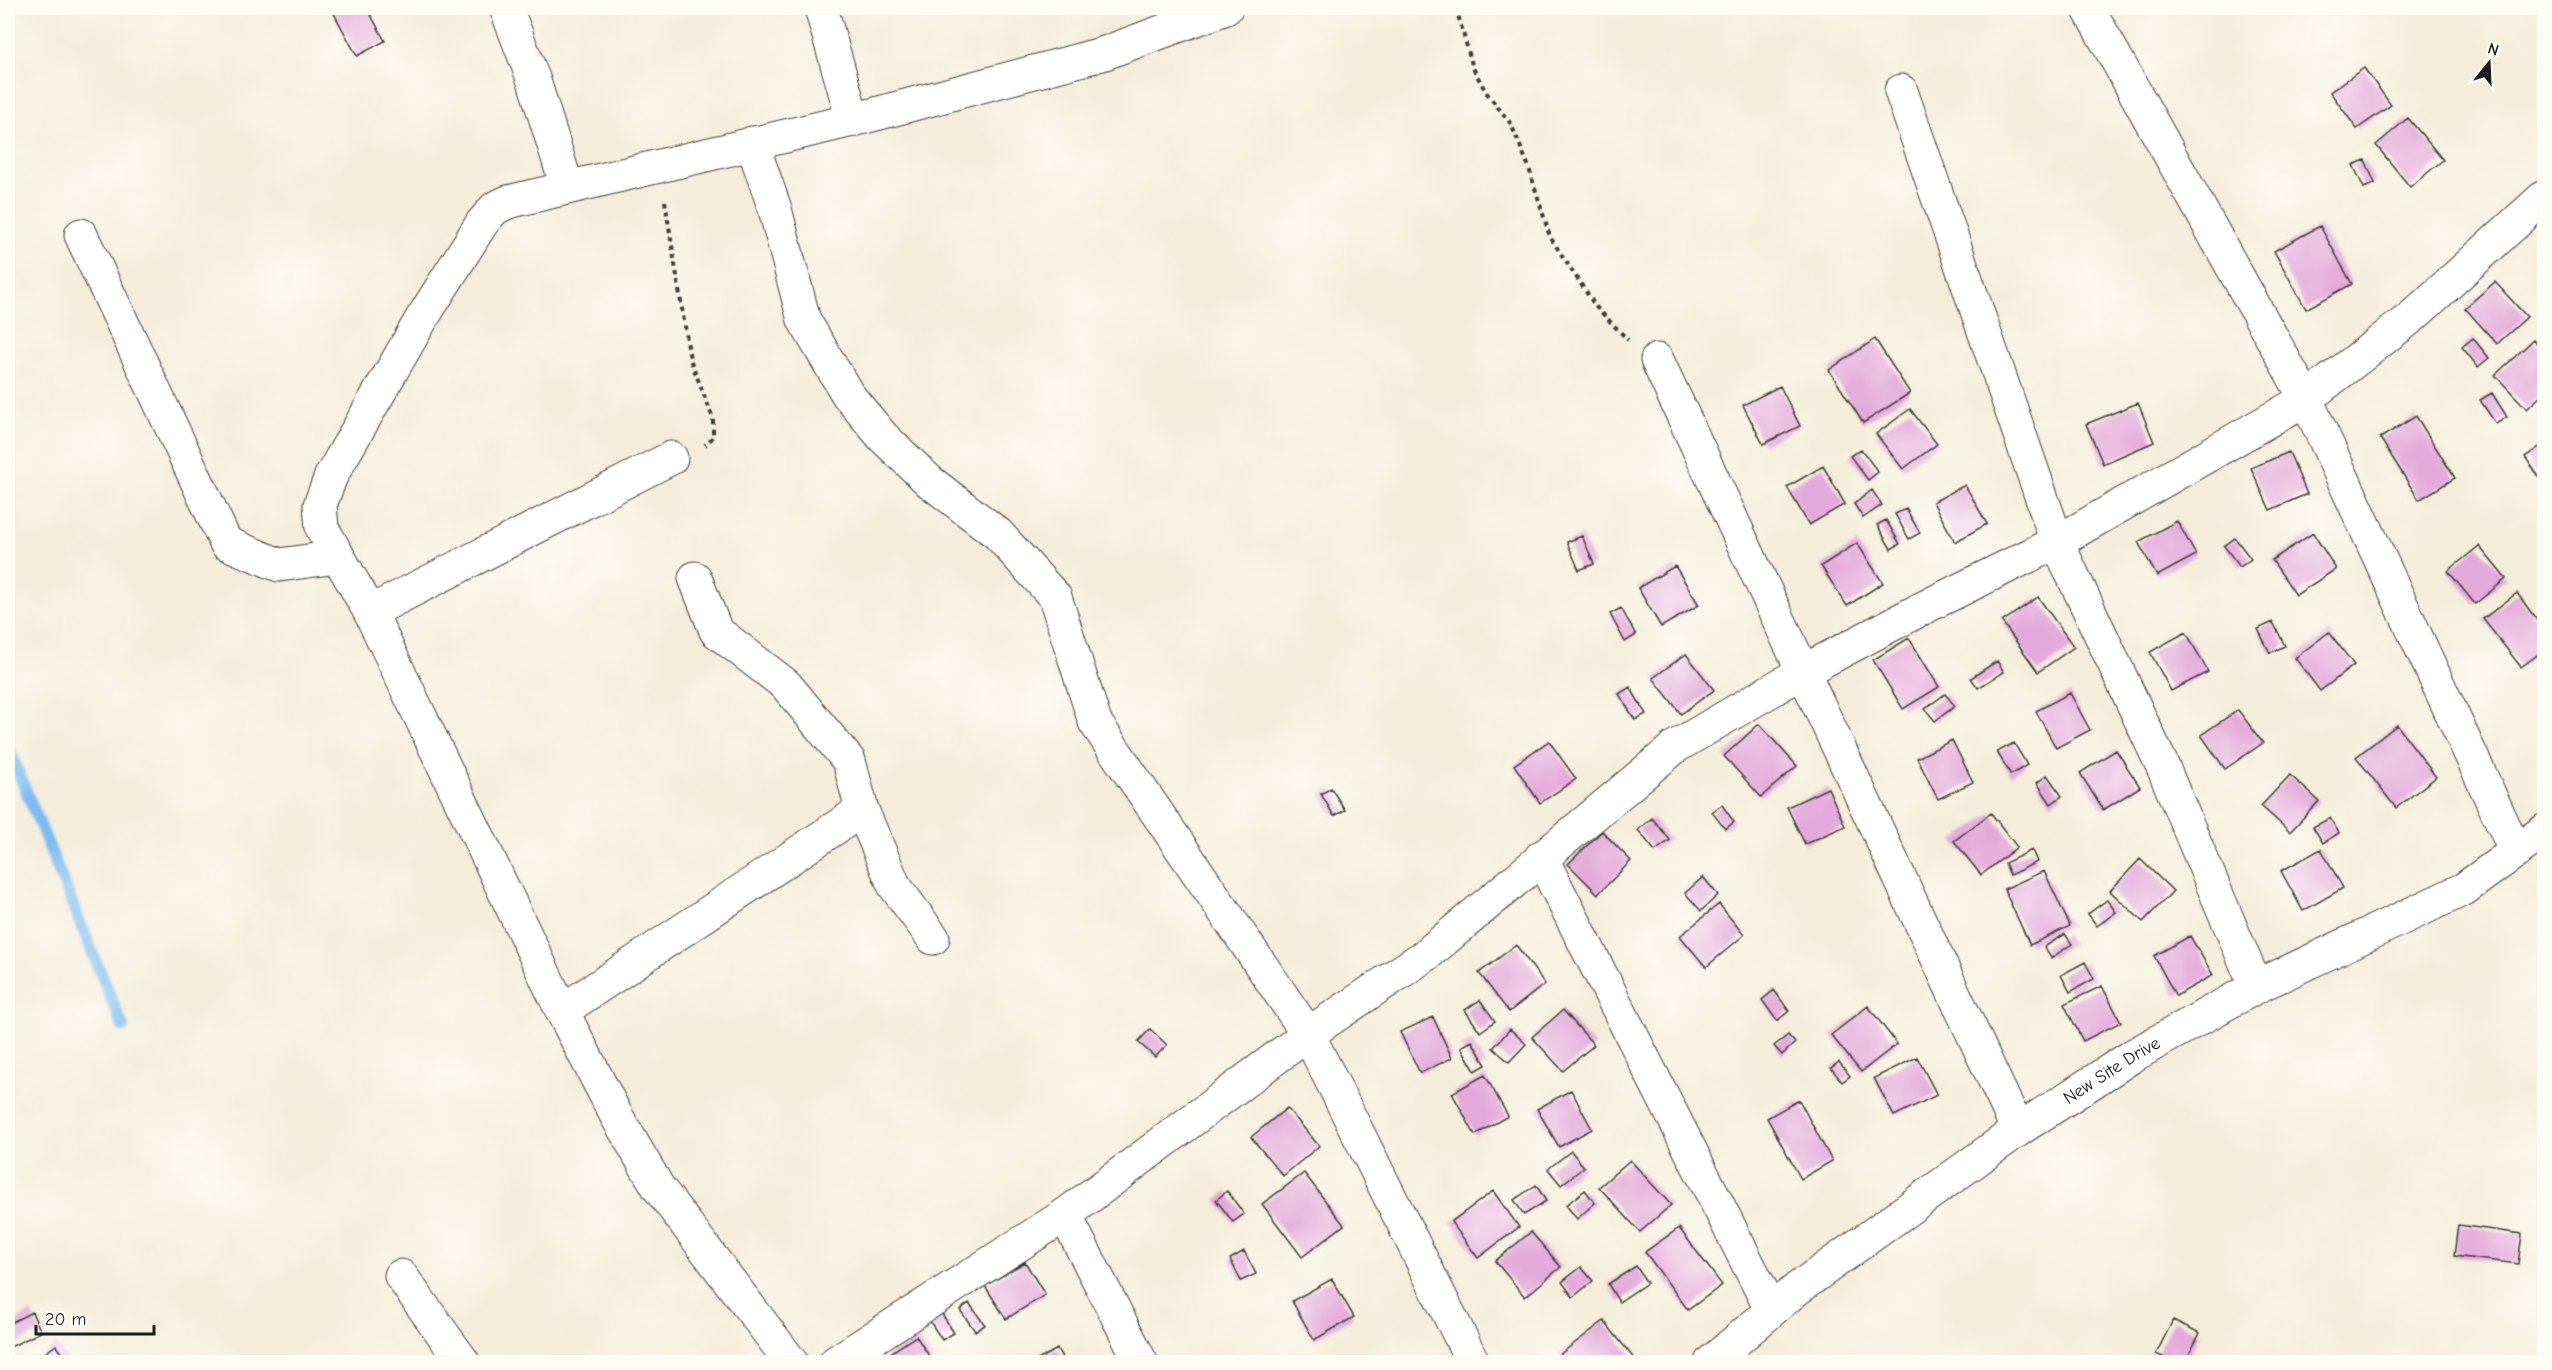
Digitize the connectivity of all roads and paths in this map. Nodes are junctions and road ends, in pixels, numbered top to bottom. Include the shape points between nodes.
1 (506, 8) edge
2 (820, 8) edge
3 (1218, 8) edge
4 (1456, 8) edge
5 (2088, 8) edge
6 (1901, 91) dead end
7 (853, 120) junction
8 (752, 143) junction
9 (659, 165) junction
10 (567, 187) junction
11 (2542, 206) edge
12 (81, 235) dead end
13 (1657, 360) joint
14 (2306, 399) junction
15 (671, 458) joint
16 (2057, 542) junction
17 (337, 557) junction
18 (695, 578) dead end
19 (370, 612) junction
20 (1804, 671) junction
21 (862, 810) junction
22 (2544, 831) edge
23 (2516, 852) junction
24 (1541, 857) junction
25 (933, 938) dead end
26 (2256, 987) junction
27 (562, 1011) junction
28 (1308, 1034) junction
29 (2018, 1130) junction
30 (1065, 1215) junction
31 (401, 1276) dead end
32 (1772, 1309) junction
33 (463, 1362) edge
34 (791, 1362) edge
35 (836, 1362) edge
36 (1141, 1362) edge
37 (1473, 1362) edge
38 (1711, 1362) edge

1 - 10 street
2 - 7 street
3 - 7 street via 1102,54
4 - 13 path via 1473,68 1511,124 1550,237 1596,307 1627,339
5 - 14 street
6 - 16 street
7 - 8 street
8 - 9 street
8 - 28 street via 775,209 804,320 848,395 883,437 929,481 998,534 1055,597 1095,722
9 - 10 street
9 - 15 path via 690,359 713,418 713,437 702,448
10 - 17 street via 495,208 421,321 331,476 320,505 322,528
11 - 14 street via 2413,316
12 - 17 street via 226,543 279,565
13 - 20 street
14 - 16 street
14 - 23 street
15 - 19 street
16 - 20 street
16 - 26 street via 2162,765
17 - 19 street
18 - 21 street via 716,631 786,684 849,761
19 - 27 street
20 - 24 street via 1675,747
20 - 29 street
21 - 25 street via 894,885
21 - 27 street
22 - 23 street, New Site Drive
23 - 26 street, New Site Drive via 2464,889
24 - 28 street via 1426,955
24 - 32 street
26 - 29 street, New Site Drive via 2134,1055
27 - 34 street via 658,1187
28 - 30 street
28 - 37 street
29 - 32 street, New Site Drive
30 - 35 street
30 - 36 street
31 - 33 street
32 - 38 street, New Site Drive

